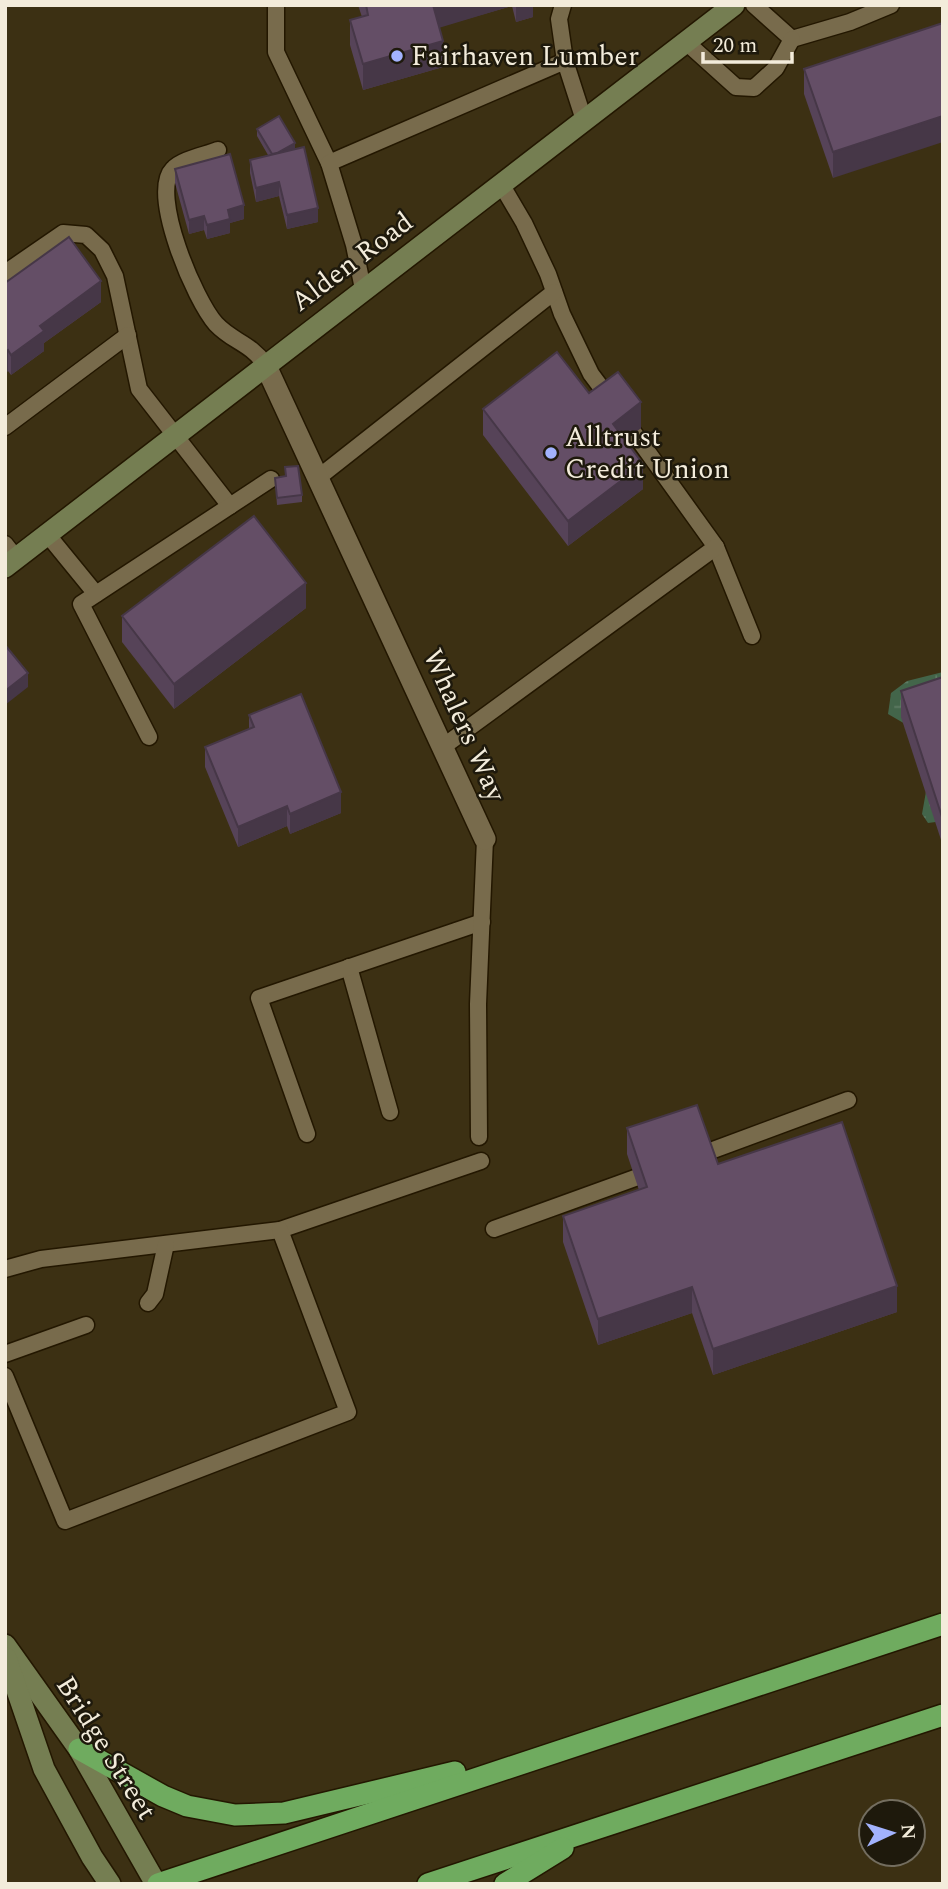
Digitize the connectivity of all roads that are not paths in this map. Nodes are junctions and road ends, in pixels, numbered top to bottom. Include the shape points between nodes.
1 (276, 5) edge
2 (563, 5) edge
3 (734, 5) edge
4 (754, 5) edge
5 (891, 5) edge
6 (792, 39) junction
7 (686, 42) junction
8 (565, 61) junction
9 (584, 120) junction
10 (218, 150) dead end
11 (329, 163) junction
12 (501, 184) junction
13 (5, 273) edge
14 (363, 289) junction
15 (554, 292) junction
16 (128, 335) junction
17 (265, 364) junction
18 (612, 402) edge
19 (5, 427) edge
20 (634, 433) edge
21 (174, 435) junction
22 (320, 477) junction
23 (271, 479) dead end
24 (230, 506) junction
25 (47, 534) junction
26 (716, 547) junction
27 (9, 556) edge
28 (96, 594) junction
29 (752, 636) dead end
30 (149, 737) dead end
31 (444, 746) junction
32 (485, 839) joint
33 (482, 922) junction
34 (349, 967) junction
35 (848, 1100) dead end
36 (390, 1112) dead end
37 (307, 1134) dead end
38 (479, 1137) dead end
39 (705, 1153) edge
40 (481, 1161) dead end
41 (635, 1178) edge
42 (494, 1229) dead end
43 (280, 1230) junction
44 (166, 1244) junction
45 (5, 1269) edge
46 (148, 1303) dead end
47 (86, 1325) dead end
48 (5, 1354) edge
49 (5, 1376) edge
50 (943, 1624) edge
51 (5, 1645) edge
52 (5, 1656) edge
53 (943, 1715) edge
54 (586, 1741) junction
55 (79, 1749) junction
56 (594, 1830) junction
57 (110, 1884) edge
58 (157, 1884) edge
59 (428, 1884) edge
60 (505, 1884) edge

1 - 11 lane via 276,52
2 - 8 lane via 559,19
3 - 7 main road, Alden Road
4 - 6 lane
5 - 6 lane
6 - 7 lane via 776,68 754,88 736,87
7 - 9 main road, Alden Road
8 - 9 lane
8 - 11 lane
9 - 12 main road, Alden Road
10 - 17 lane via 174,168 166,181 164,202 192,284 214,323 253,348
11 - 14 lane
12 - 14 main road, Alden Road
12 - 15 lane
13 - 16 lane via 62,233 86,235 102,250 115,276
14 - 17 main road, Alden Road
15 - 18 lane via 592,374
15 - 22 lane
16 - 19 lane
16 - 21 lane via 139,390
17 - 21 main road, Alden Road
17 - 22 street, Whalers Way
20 - 26 lane
21 - 24 lane
21 - 25 main road, Alden Road
22 - 31 street, Whalers Way
23 - 24 lane
24 - 28 lane
25 - 27 main road, Alden Road
25 - 28 lane
26 - 29 lane
26 - 31 lane
28 - 30 lane via 80,604
31 - 32 street, Whalers Way
32 - 33 lane, Whalers Way
33 - 34 lane
33 - 38 lane, Whalers Way
34 - 36 lane
34 - 37 lane via 258,998
35 - 39 lane
40 - 43 lane
41 - 42 lane
43 - 44 lane
43 - 49 lane via 348,1412 65,1521
44 - 45 lane via 41,1259
44 - 46 lane via 155,1294
47 - 48 lane
50 - 54 highway
51 - 55 main road, Bridge Street
52 - 57 main road, Bridge Street via 44,1769
53 - 56 highway
54 - 55 highway via 257,1816 187,1805 142,1787
54 - 58 highway
55 - 58 main road, Bridge Street
56 - 59 highway
56 - 60 highway

